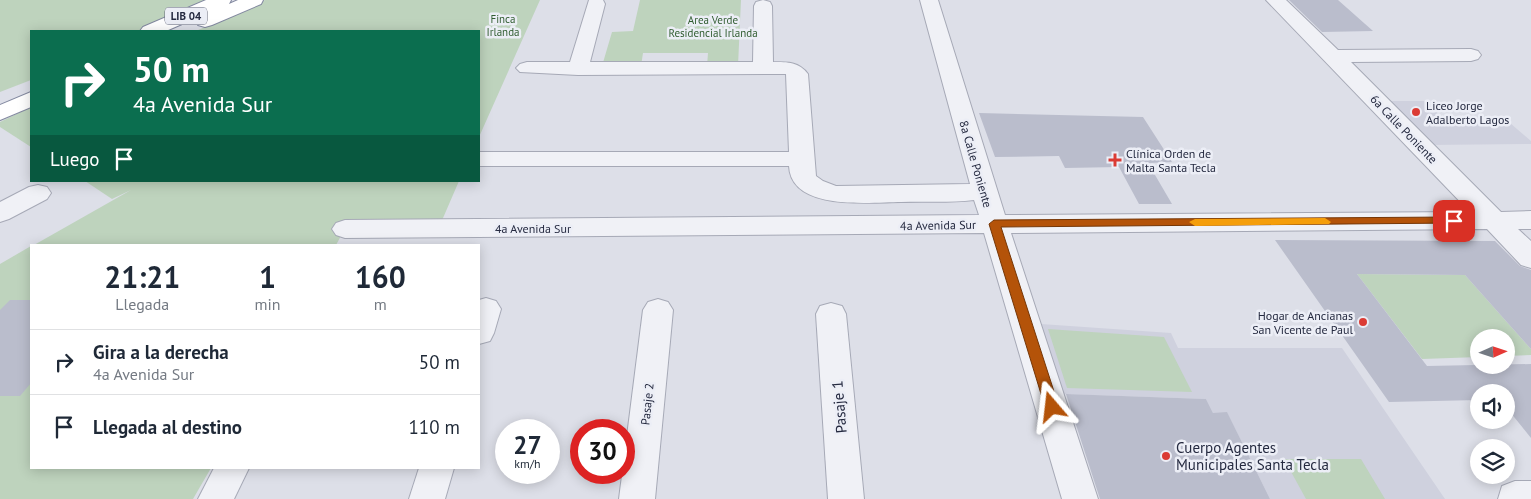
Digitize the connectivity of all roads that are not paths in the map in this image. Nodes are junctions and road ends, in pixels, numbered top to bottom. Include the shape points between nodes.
1 (222, 0) edge
2 (254, 0) edge
3 (929, 0) edge
4 (1275, 0) edge
5 (596, 4) dead end
6 (763, 6) dead end
7 (152, 30) edge
8 (186, 30) edge
9 (1471, 55) dead end
10 (1333, 56) junction
11 (527, 68) dead end
12 (763, 68) junction
13 (578, 69) junction
14 (30, 83) edge
15 (0, 97) edge
16 (30, 99) edge
17 (0, 113) edge
18 (801, 158) junction
19 (480, 159) edge
20 (984, 190) junction
21 (38, 193) dead end
22 (0, 213) edge
23 (1494, 220) junction
24 (1531, 220) edge
25 (994, 224) junction
26 (345, 229) dead end
27 (1531, 258) edge
28 (658, 310) dead end
29 (831, 314) dead end
30 (231, 469) edge
31 (437, 469) edge
32 (216, 499) edge
33 (427, 499) edge
34 (637, 499) edge
35 (846, 499) edge
36 (1080, 499) edge

1 - 7 highway, LIB 04
2 - 8 highway, LIB 04
3 - 20 street, 8a Calle Poniente
4 - 10 street, 6a Calle Poniente
5 - 13 street
6 - 12 street
9 - 10 street
10 - 23 street, 6a Calle Poniente
11 - 13 street
12 - 13 street
12 - 18 street via 787,68 796,74
14 - 15 highway
16 - 17 highway
18 - 19 street
18 - 20 street via 802,174 806,180 834,194
20 - 25 street, 8a Calle Poniente
21 - 22 street
23 - 24 street, 4a Avenida Sur
23 - 25 street, 4a Avenida Sur
23 - 27 street, 6a Calle Poniente
25 - 26 street, 4a Avenida Sur
25 - 36 street, 8a Calle Poniente
28 - 34 street, Pasaje 2
29 - 35 street, Pasaje 1
30 - 32 street
31 - 33 street

